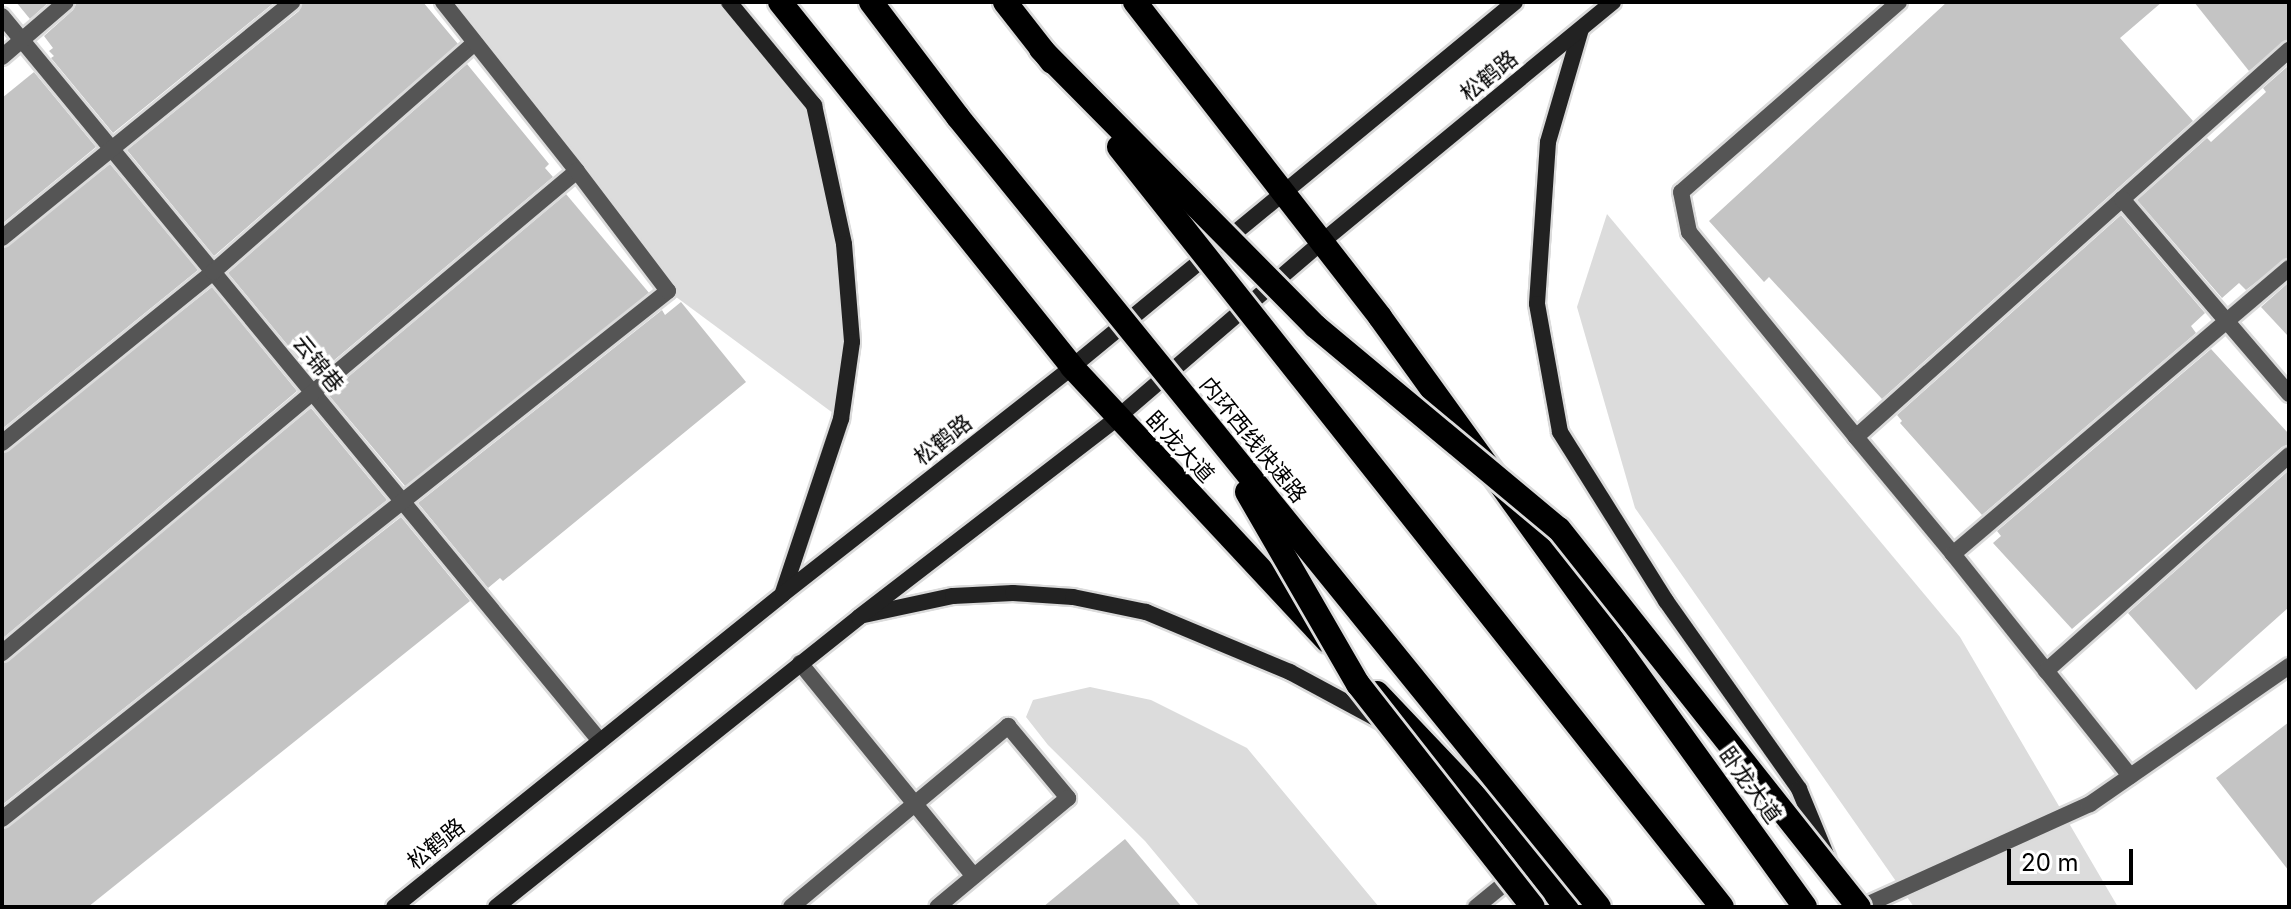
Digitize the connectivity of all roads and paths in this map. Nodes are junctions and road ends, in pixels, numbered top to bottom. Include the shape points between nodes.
1 (66, 2) edge
2 (292, 2) edge
3 (443, 2) edge
4 (729, 2) edge
5 (780, 2) edge
6 (871, 2) edge
7 (1005, 2) edge
8 (1135, 2) edge
9 (1515, 2) edge
10 (1613, 2) edge
11 (1899, 2) edge
12 (2, 16) edge
13 (1581, 29) junction
14 (22, 40) junction
15 (475, 43) junction
16 (1041, 49) junction
17 (2289, 50) edge
18 (2, 57) edge
19 (963, 123) junction
20 (111, 147) junction
21 (577, 171) junction
22 (1284, 191) junction
23 (2122, 199) junction
24 (2, 238) edge
25 (1323, 241) junction
26 (2289, 268) edge
27 (213, 272) junction
28 (2226, 321) junction
29 (1072, 367) junction
30 (313, 393) junction
31 (2289, 394) edge
32 (1117, 418) junction
33 (1856, 437) junction
34 (2, 443) edge
35 (2289, 455) edge
36 (401, 500) junction
37 (1953, 554) junction
38 (783, 594) junction
39 (859, 617) junction
40 (2, 653) edge
41 (800, 663) junction
42 (2289, 666) edge
43 (2046, 671) junction
44 (600, 741) junction
45 (2130, 776) junction
46 (916, 804) junction
47 (2, 819) edge
48 (1505, 828) junction
49 (1531, 862) junction
50 (974, 876) junction
51 (394, 907) edge
52 (496, 907) edge
53 (791, 907) edge
54 (937, 907) edge
55 (1476, 907) edge
56 (1533, 907) edge
57 (1566, 907) edge
58 (1599, 907) edge
59 (1722, 907) edge
60 (1805, 907) edge
61 (1848, 907) edge
62 (1861, 907) edge

1 - 14 street
2 - 20 street
3 - 15 street
4 - 38 main road via 814,105 844,244 852,342 841,419
5 - 29 highway, 卧龙大道
6 - 19 highway, 内环西线快速路, bridge
7 - 16 highway, bridge
8 - 22 highway, 卧龙大道
9 - 22 main road, 松鹤路
10 - 13 main road, 松鹤路
11 - 33 street via 1681,192 1689,232
12 - 14 street, 云锦巷
13 - 25 main road, 松鹤路
13 - 61 main road via 1548,142 1537,304 1560,432 1666,601 1799,789
14 - 18 street
14 - 20 street, 云锦巷
15 - 21 street
15 - 27 street
16 - 59 highway, bridge
16 - 62 highway, bridge via 1315,326 1559,529
17 - 23 street
19 - 56 highway, bridge via 1200,411 1358,684
19 - 58 highway, 内环西线快速路, bridge
20 - 24 street
20 - 27 street, 云锦巷
21 - 30 street
21 - 36 street via 668,291
22 - 25 highway, 卧龙大道
22 - 29 main road, 松鹤路
23 - 28 street
23 - 33 street
25 - 32 main road, 松鹤路
25 - 60 highway, 卧龙大道
26 - 28 street
27 - 30 street, 云锦巷
27 - 34 street
28 - 31 street
28 - 37 street
29 - 32 highway, 卧龙大道
29 - 38 main road, 松鹤路
30 - 36 street, 云锦巷
30 - 40 street
32 - 39 main road, 松鹤路
32 - 48 highway, 卧龙大道
33 - 37 street
35 - 43 street
36 - 44 street, 云锦巷
36 - 47 street
37 - 43 street
38 - 44 main road, 松鹤路
39 - 41 main road, 松鹤路
39 - 48 main road via 953,596 1013,593 1073,597 1146,612 1290,672 1435,752
41 - 46 street
41 - 52 main road, 松鹤路
42 - 45 street
43 - 45 street
44 - 51 main road, 松鹤路
45 - 62 street via 2090,804
46 - 50 street
46 - 50 street via 1008,726 1068,798
46 - 53 street
48 - 49 highway, 卧龙大道
49 - 55 street
49 - 57 highway, 卧龙大道
50 - 54 street

